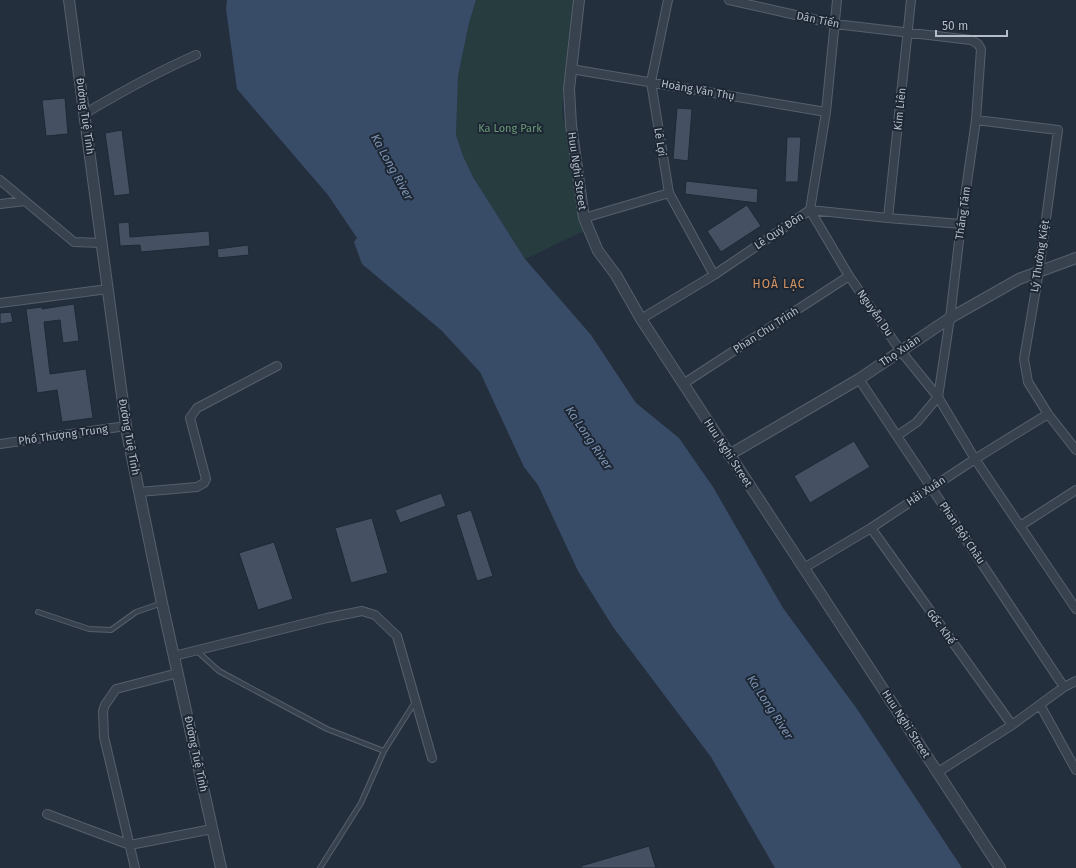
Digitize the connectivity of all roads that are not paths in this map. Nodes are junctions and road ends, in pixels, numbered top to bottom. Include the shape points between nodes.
1 (69, 0) edge
2 (579, 0) edge
3 (668, 0) edge
4 (729, 0) edge
5 (837, 0) edge
6 (911, 0) edge
7 (761, 4) edge
8 (835, 24) junction
9 (908, 33) junction
10 (196, 55) dead end
11 (571, 69) junction
12 (651, 82) junction
13 (826, 112) junction
14 (84, 114) junction
15 (976, 120) junction
16 (0, 180) edge
17 (669, 193) junction
18 (24, 201) junction
19 (0, 204) edge
20 (810, 210) junction
21 (584, 218) junction
22 (888, 218) junction
23 (961, 224) junction
24 (102, 243) junction
25 (1076, 258) edge
26 (1039, 271) junction
27 (714, 275) junction
28 (849, 276) junction
29 (108, 289) junction
30 (0, 303) edge
31 (950, 318) junction
32 (641, 319) junction
33 (900, 350) junction
34 (277, 366) dead end
35 (859, 379) junction
36 (683, 384) junction
37 (938, 397) junction
38 (1048, 414) junction
39 (126, 426) junction
40 (897, 436) junction
41 (0, 444) edge
42 (1076, 450) edge
43 (729, 455) junction
44 (975, 459) junction
45 (931, 487) junction
46 (1076, 490) edge
47 (139, 492) junction
48 (1020, 526) junction
49 (871, 528) junction
50 (804, 568) junction
51 (162, 604) junction
52 (1076, 609) edge
53 (38, 612) dead end
54 (197, 650) junction
55 (174, 656) junction
56 (178, 673) junction
57 (1076, 681) edge
58 (1064, 687) junction
59 (416, 701) junction
60 (1040, 705) junction
61 (1012, 725) junction
62 (384, 752) junction
63 (432, 758) dead end
64 (1076, 770) edge
65 (938, 772) junction
66 (47, 814) dead end
67 (212, 829) junction
68 (130, 845) junction
69 (135, 868) edge
70 (220, 868) edge
71 (320, 868) edge
72 (1000, 868) edge

1 - 14 street, Đường Tuệ Tĩnh
2 - 11 street, Huu Nghi Street
3 - 12 street, Lê Lợi
4 - 7 street, Dân Tiến
5 - 8 street
6 - 9 street, Kim Liên
7 - 8 street, Dân Tiến
8 - 9 street, Dân Tiến
8 - 13 street
9 - 15 street, Tháng Tám via 971,40 978,44 981,48
9 - 22 street, Kim Liên
10 - 14 street via 123,90
11 - 12 street, Hoàng Văn Thụ
11 - 21 street, Huu Nghi Street via 571,125
12 - 13 street, Hoàng Văn Thụ
12 - 17 street, Lê Lợi
13 - 20 street
14 - 24 street, Đường Tuệ Tĩnh
15 - 23 street, Tháng Tám
15 - 26 street, Lý Thường Kiệt via 1058,130
16 - 18 street
17 - 21 street
17 - 27 street, Lê Lợi
18 - 19 street
18 - 24 street via 74,242
20 - 22 street, Lê Quý Đôn
20 - 27 street, Lê Quý Đôn
20 - 28 street, Nguyễn Du
21 - 32 street, Huu Nghi Street via 598,251 616,275
22 - 23 street, Lê Quý Đôn
23 - 31 street, Tháng Tám
24 - 29 street, Đường Tuệ Tĩnh
25 - 26 street, Thọ Xuân
26 - 31 street, Thọ Xuân via 1019,279
26 - 38 street, Lý Thường Kiệt via 1026,346 1025,369 1028,382
27 - 32 street, Lê Quý Đôn
28 - 33 street, Nguyễn Du
28 - 36 street, Phan Chu Trinh
29 - 30 street
29 - 39 street, Đường Tuệ Tĩnh
31 - 33 street, Thọ Xuân
31 - 37 street, Tháng Tám
32 - 36 street, Huu Nghi Street
33 - 35 street, Thọ Xuân
33 - 37 street, Nguyễn Du
34 - 47 street via 197,408 190,418 206,478 204,483 197,487
35 - 40 street, Phan Bội Châu
35 - 43 street, Thọ Xuân
36 - 43 street, Huu Nghi Street
37 - 40 street via 917,422
37 - 44 street, Nguyễn Du
38 - 42 street, Lý Thường Kiệt
38 - 44 street, Hải Xuân
39 - 41 street, Phố Thượng Trung
39 - 47 street, Đường Tuệ Tĩnh
40 - 45 street, Phan Bội Châu
43 - 50 street, Huu Nghi Street
44 - 45 street, Hải Xuân
44 - 48 street, Nguyễn Du
45 - 49 street, Hải Xuân
45 - 58 street, Phan Bội Châu
46 - 48 street
47 - 51 street, Đường Tuệ Tĩnh
48 - 52 street, Nguyễn Du
49 - 50 street, Hải Xuân
49 - 61 street, Gốc Khế
50 - 65 street, Huu Nghi Street
51 - 53 lane via 136,612 111,630 89,629
51 - 55 street, Đường Tuệ Tĩnh
54 - 55 street
54 - 59 street via 362,611 376,616 397,636
54 - 62 lane via 219,671 327,729
55 - 56 street, Đường Tuệ Tĩnh
56 - 67 street, Đường Tuệ Tĩnh
56 - 68 street via 116,689 103,711 104,737
57 - 58 street
58 - 60 street
59 - 62 lane
59 - 63 street
60 - 61 street
60 - 64 street
61 - 65 street
62 - 71 lane via 360,803
65 - 72 street, Huu Nghi Street
66 - 68 street
67 - 68 street
67 - 70 street, Đường Tuệ Tĩnh
68 - 69 street

